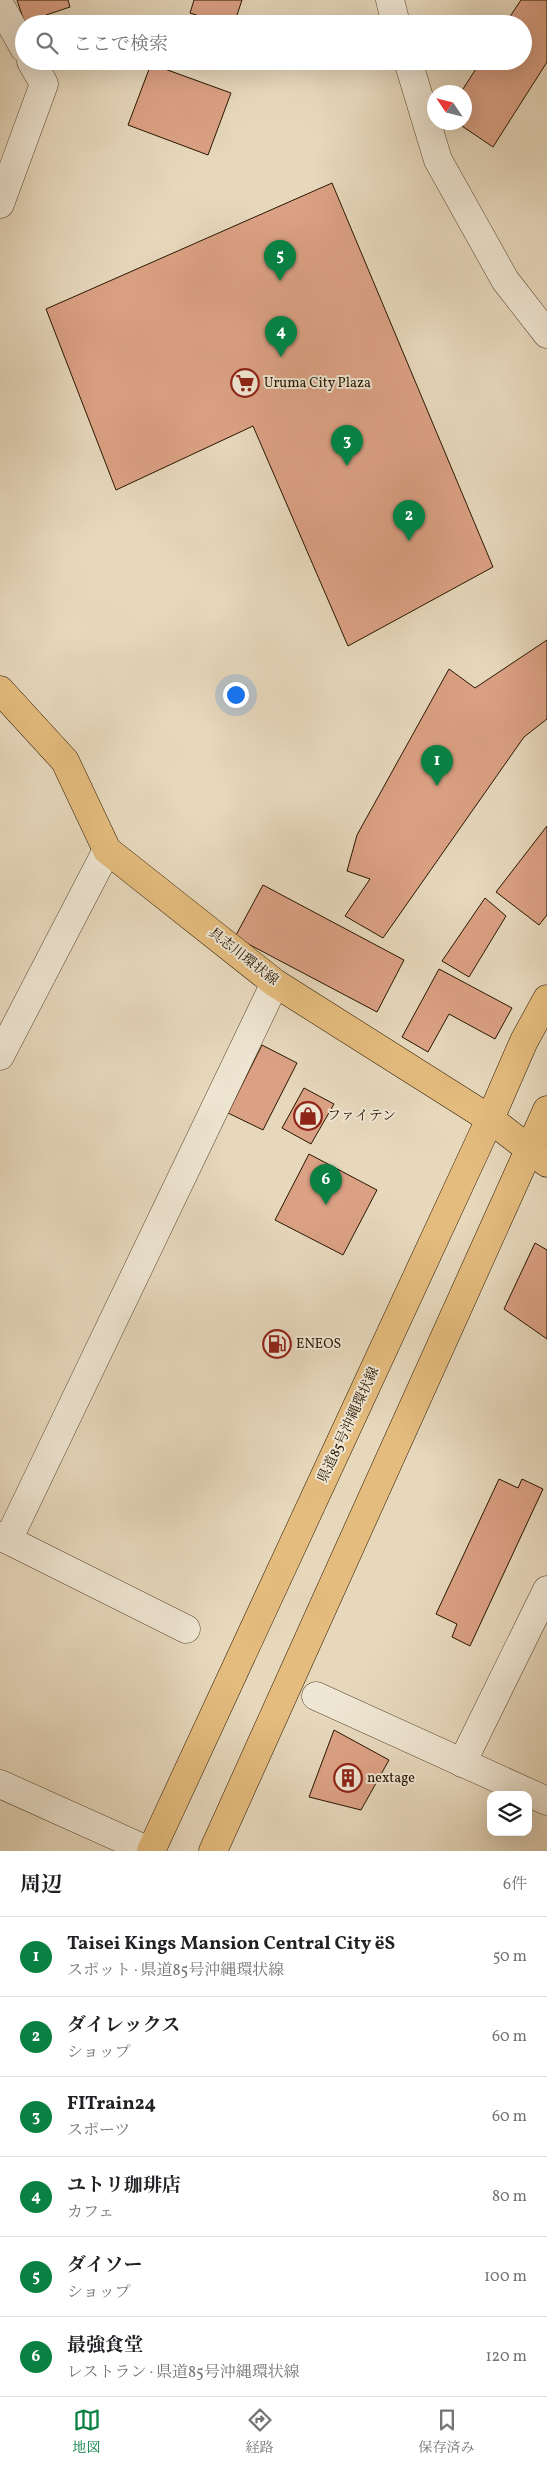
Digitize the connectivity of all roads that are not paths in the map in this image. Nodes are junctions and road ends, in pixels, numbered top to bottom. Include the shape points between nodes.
1 (390, 0) edge
2 (0, 5) edge
3 (394, 15) edge
4 (15, 32) edge
5 (36, 70) edge
6 (411, 70) edge
7 (0, 204) edge
8 (547, 334) edge
9 (0, 690) edge
10 (107, 850) junction
11 (275, 983) junction
12 (547, 999) edge
13 (0, 1056) edge
14 (547, 1110) edge
15 (490, 1120) junction
16 (538, 1156) edge
17 (4, 1538) edge
18 (547, 1590) edge
19 (186, 1629) dead end
20 (316, 1696) dead end
21 (462, 1763) junction
22 (0, 1784) edge
23 (547, 1801) edge
24 (150, 1851) edge
25 (213, 1851) edge

1 - 3 street
2 - 4 street
5 - 7 street via 44,84
6 - 8 street via 438,160 505,280
9 - 10 main road, 具志川環状線 via 65,761
10 - 11 main road, 具志川環状線
10 - 13 street
11 - 15 main road, 具志川環状線
11 - 17 street
12 - 15 main road, 県道85号沖縄環状線 via 524,1040
14 - 16 main road
15 - 16 main road, 具志川環状線
15 - 24 main road, 県道85号沖縄環状線
16 - 25 main road
17 - 19 street
18 - 21 street
20 - 21 street
21 - 23 street
22 - 24 street

